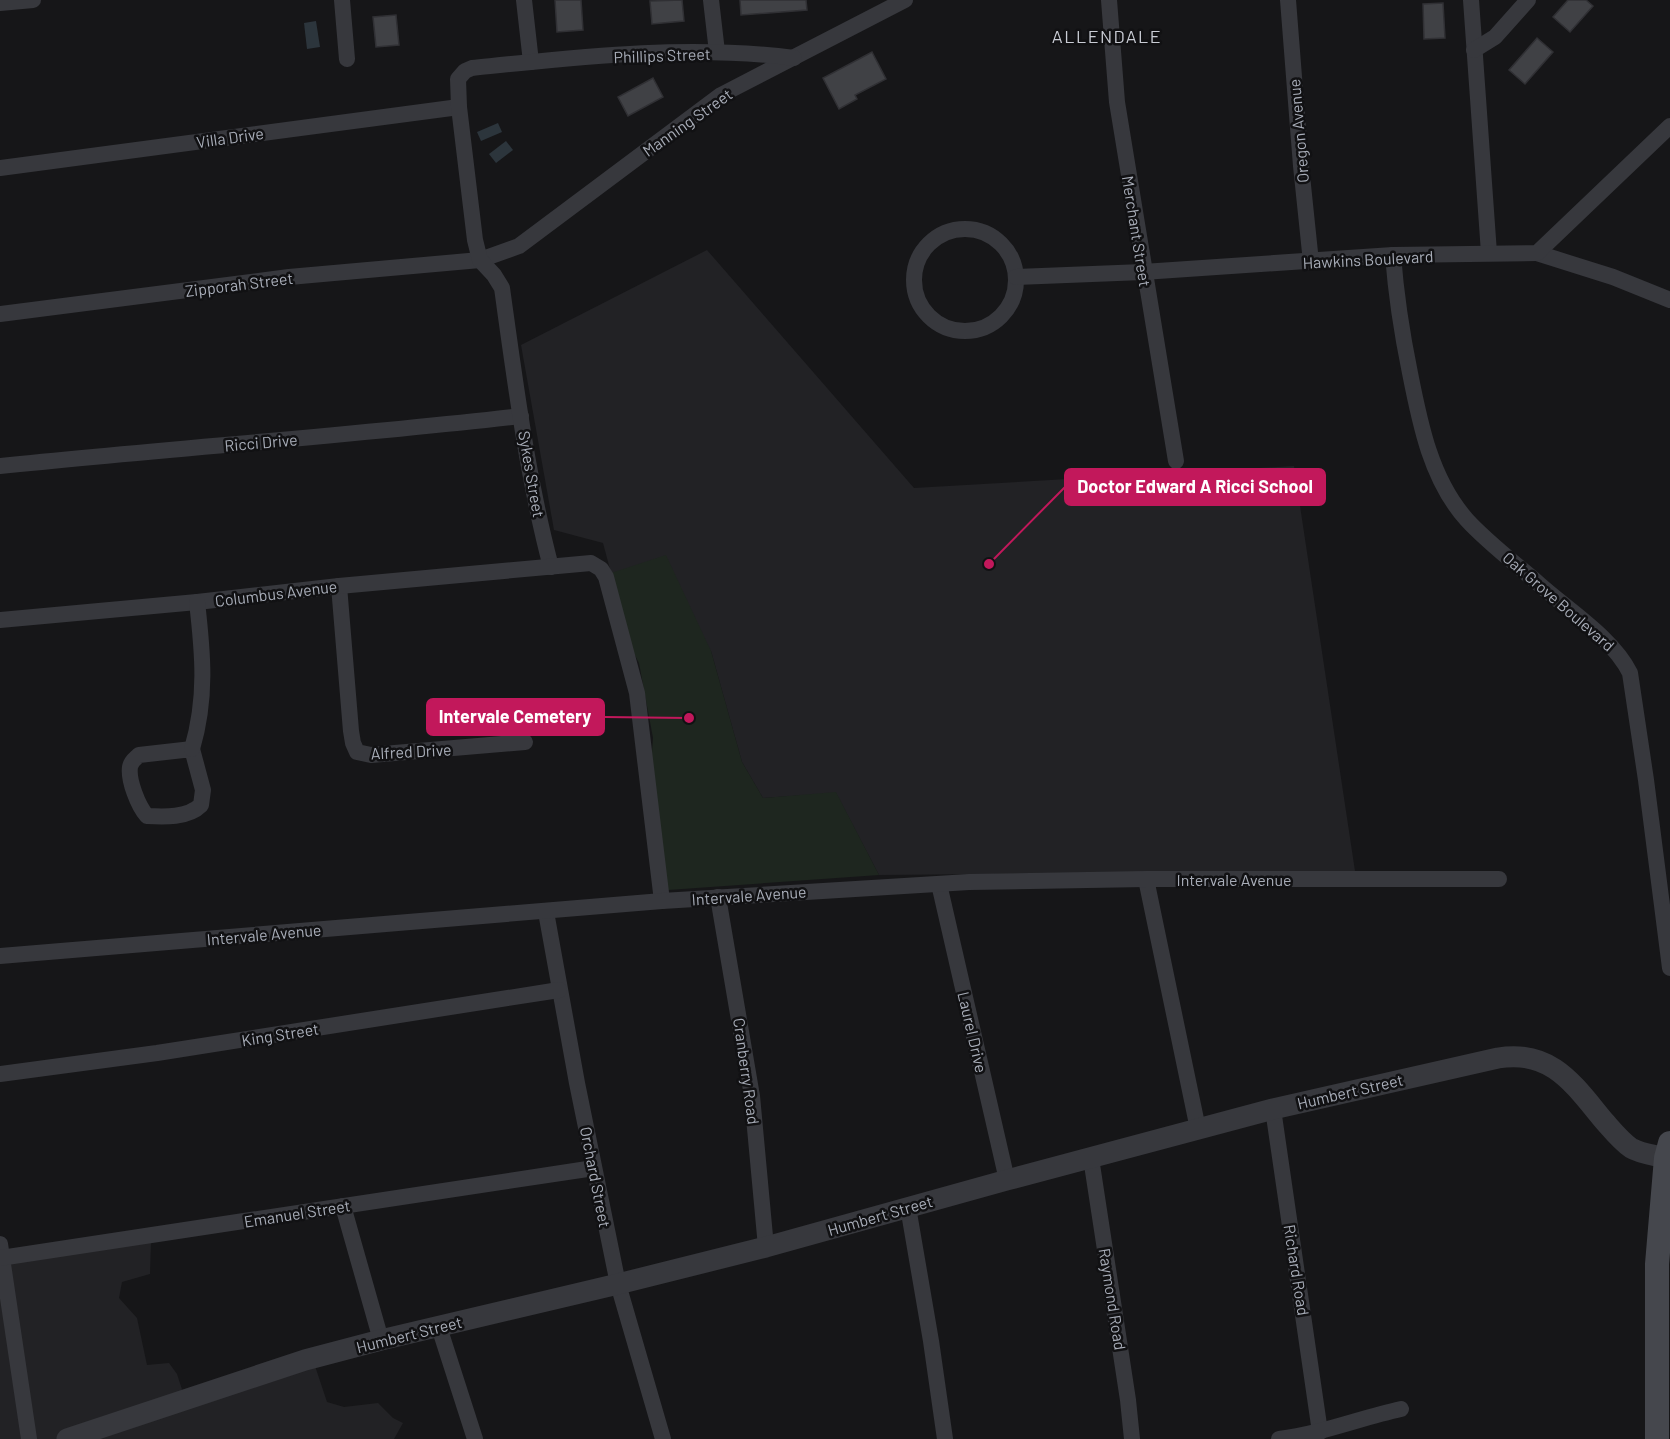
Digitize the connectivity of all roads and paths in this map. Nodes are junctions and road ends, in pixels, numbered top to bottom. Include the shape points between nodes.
1 (33, 0) edge
2 (342, 0) edge
3 (524, 0) edge
4 (711, 0) edge
5 (904, 0) edge
6 (1109, 0) edge
7 (1288, 0) edge
8 (1471, 0) edge
9 (1528, 0) edge
10 (0, 3) edge
11 (1474, 50) junction
12 (717, 52) junction
13 (794, 58) junction
14 (347, 59) dead end
15 (531, 62) junction
16 (459, 106) junction
17 (1670, 126) edge
18 (0, 168) edge
19 (1489, 253) junction
20 (1537, 253) junction
21 (1393, 255) junction
22 (480, 260) junction
23 (1311, 262) junction
24 (1143, 272) junction
25 (1016, 277) junction
26 (1670, 300) edge
27 (0, 314) edge
28 (521, 416) junction
29 (1176, 462) dead end
30 (0, 466) edge
31 (551, 567) junction
32 (339, 586) junction
33 (197, 602) junction
34 (0, 620) edge
35 (525, 742) dead end
36 (192, 749) junction
37 (1146, 879) junction
38 (1499, 879) dead end
39 (939, 884) junction
40 (718, 897) junction
41 (662, 901) junction
42 (546, 912) junction
43 (0, 956) edge
44 (1670, 968) edge
45 (559, 990) junction
46 (0, 1074) edge
47 (1273, 1109) junction
48 (1198, 1130) junction
49 (1668, 1150) edge
50 (1091, 1158) junction
51 (594, 1168) junction
52 (1007, 1180) junction
53 (343, 1206) junction
54 (908, 1207) junction
55 (766, 1247) junction
56 (1, 1253) edge
57 (618, 1284) junction
58 (439, 1327) junction
59 (381, 1340) junction
60 (1401, 1409) dead end
61 (1320, 1432) junction
62 (29, 1439) edge
63 (67, 1439) edge
64 (475, 1439) edge
65 (663, 1439) edge
66 (945, 1439) edge
67 (1132, 1439) edge
68 (1279, 1439) edge
69 (1657, 1439) edge

1 - 10 street
2 - 14 street
3 - 15 street
4 - 12 street
5 - 13 street, Manning Street
6 - 24 street, Merchant Street via 1117,102
7 - 23 street, Oregon Avenue
8 - 11 street
9 - 11 street via 1495,37
11 - 19 street
12 - 13 street, Phillips Street
12 - 15 street, Phillips Street
13 - 22 street, Manning Street via 721,94 519,246
15 - 16 street, Sykes Street via 465,70 458,79
16 - 18 street, Villa Drive
16 - 22 street, Sykes Street
17 - 20 street
19 - 20 street, Hawkins Boulevard
19 - 21 street, Hawkins Boulevard
20 - 26 street, Hawkins Boulevard
21 - 23 street, Hawkins Boulevard
21 - 44 street, Oak Grove Boulevard via 1420,425 1449,494 1467,520 1611,645 1630,673
22 - 27 street, Zipporah Street via 289,277
22 - 28 street, Sykes Street via 501,288
23 - 24 street, Hawkins Boulevard
24 - 25 street, Hawkins Boulevard
24 - 29 street, Merchant Street
25 - 25 street via 1011,303 1003,314 968,331 948,328 931,318 916,296 914,283 915,270 926,246 961,229 987,234 999,242
28 - 30 street, Ricci Drive
28 - 31 street, Sykes Street
31 - 32 street, Columbus Avenue
31 - 41 street via 591,563 606,577 637,693
32 - 33 street, Columbus Avenue
32 - 35 street, Alfred Drive via 352,743 357,752 371,755
33 - 34 street, Columbus Avenue
33 - 36 street via 204,674 199,727
36 - 36 street via 203,790 201,805 190,813 147,816 134,793 130,768 133,760 139,755
37 - 38 street, Intervale Avenue
37 - 39 street, Intervale Avenue
37 - 48 street
39 - 40 street, Intervale Avenue
39 - 52 street, Laurel Drive
40 - 41 street, Intervale Avenue
40 - 55 street, Cranberry Road via 752,1096
41 - 42 street, Intervale Avenue
42 - 43 street, Intervale Avenue
42 - 45 street, Orchard Street
45 - 46 street, King Street
45 - 51 street, Orchard Street
47 - 48 street, Humbert Street
47 - 49 street, Humbert Street via 1515,1055 1556,1068 1632,1149
47 - 61 street, Richard Road
48 - 50 street, Humbert Street
49 - 69 main road via 1657,1264
50 - 52 street, Humbert Street
50 - 67 street, Raymond Road
51 - 53 street, Emanuel Street
51 - 57 street, Orchard Street
52 - 54 street, Humbert Street
53 - 56 street, Emanuel Street
53 - 59 street
54 - 55 street, Humbert Street
54 - 66 street
55 - 57 street, Humbert Street
56 - 62 street
57 - 58 street, Humbert Street
57 - 65 street, Orchard Street
58 - 59 street, Humbert Street
58 - 64 street
59 - 63 street, Humbert Street via 305,1360
60 - 61 street
61 - 68 street

